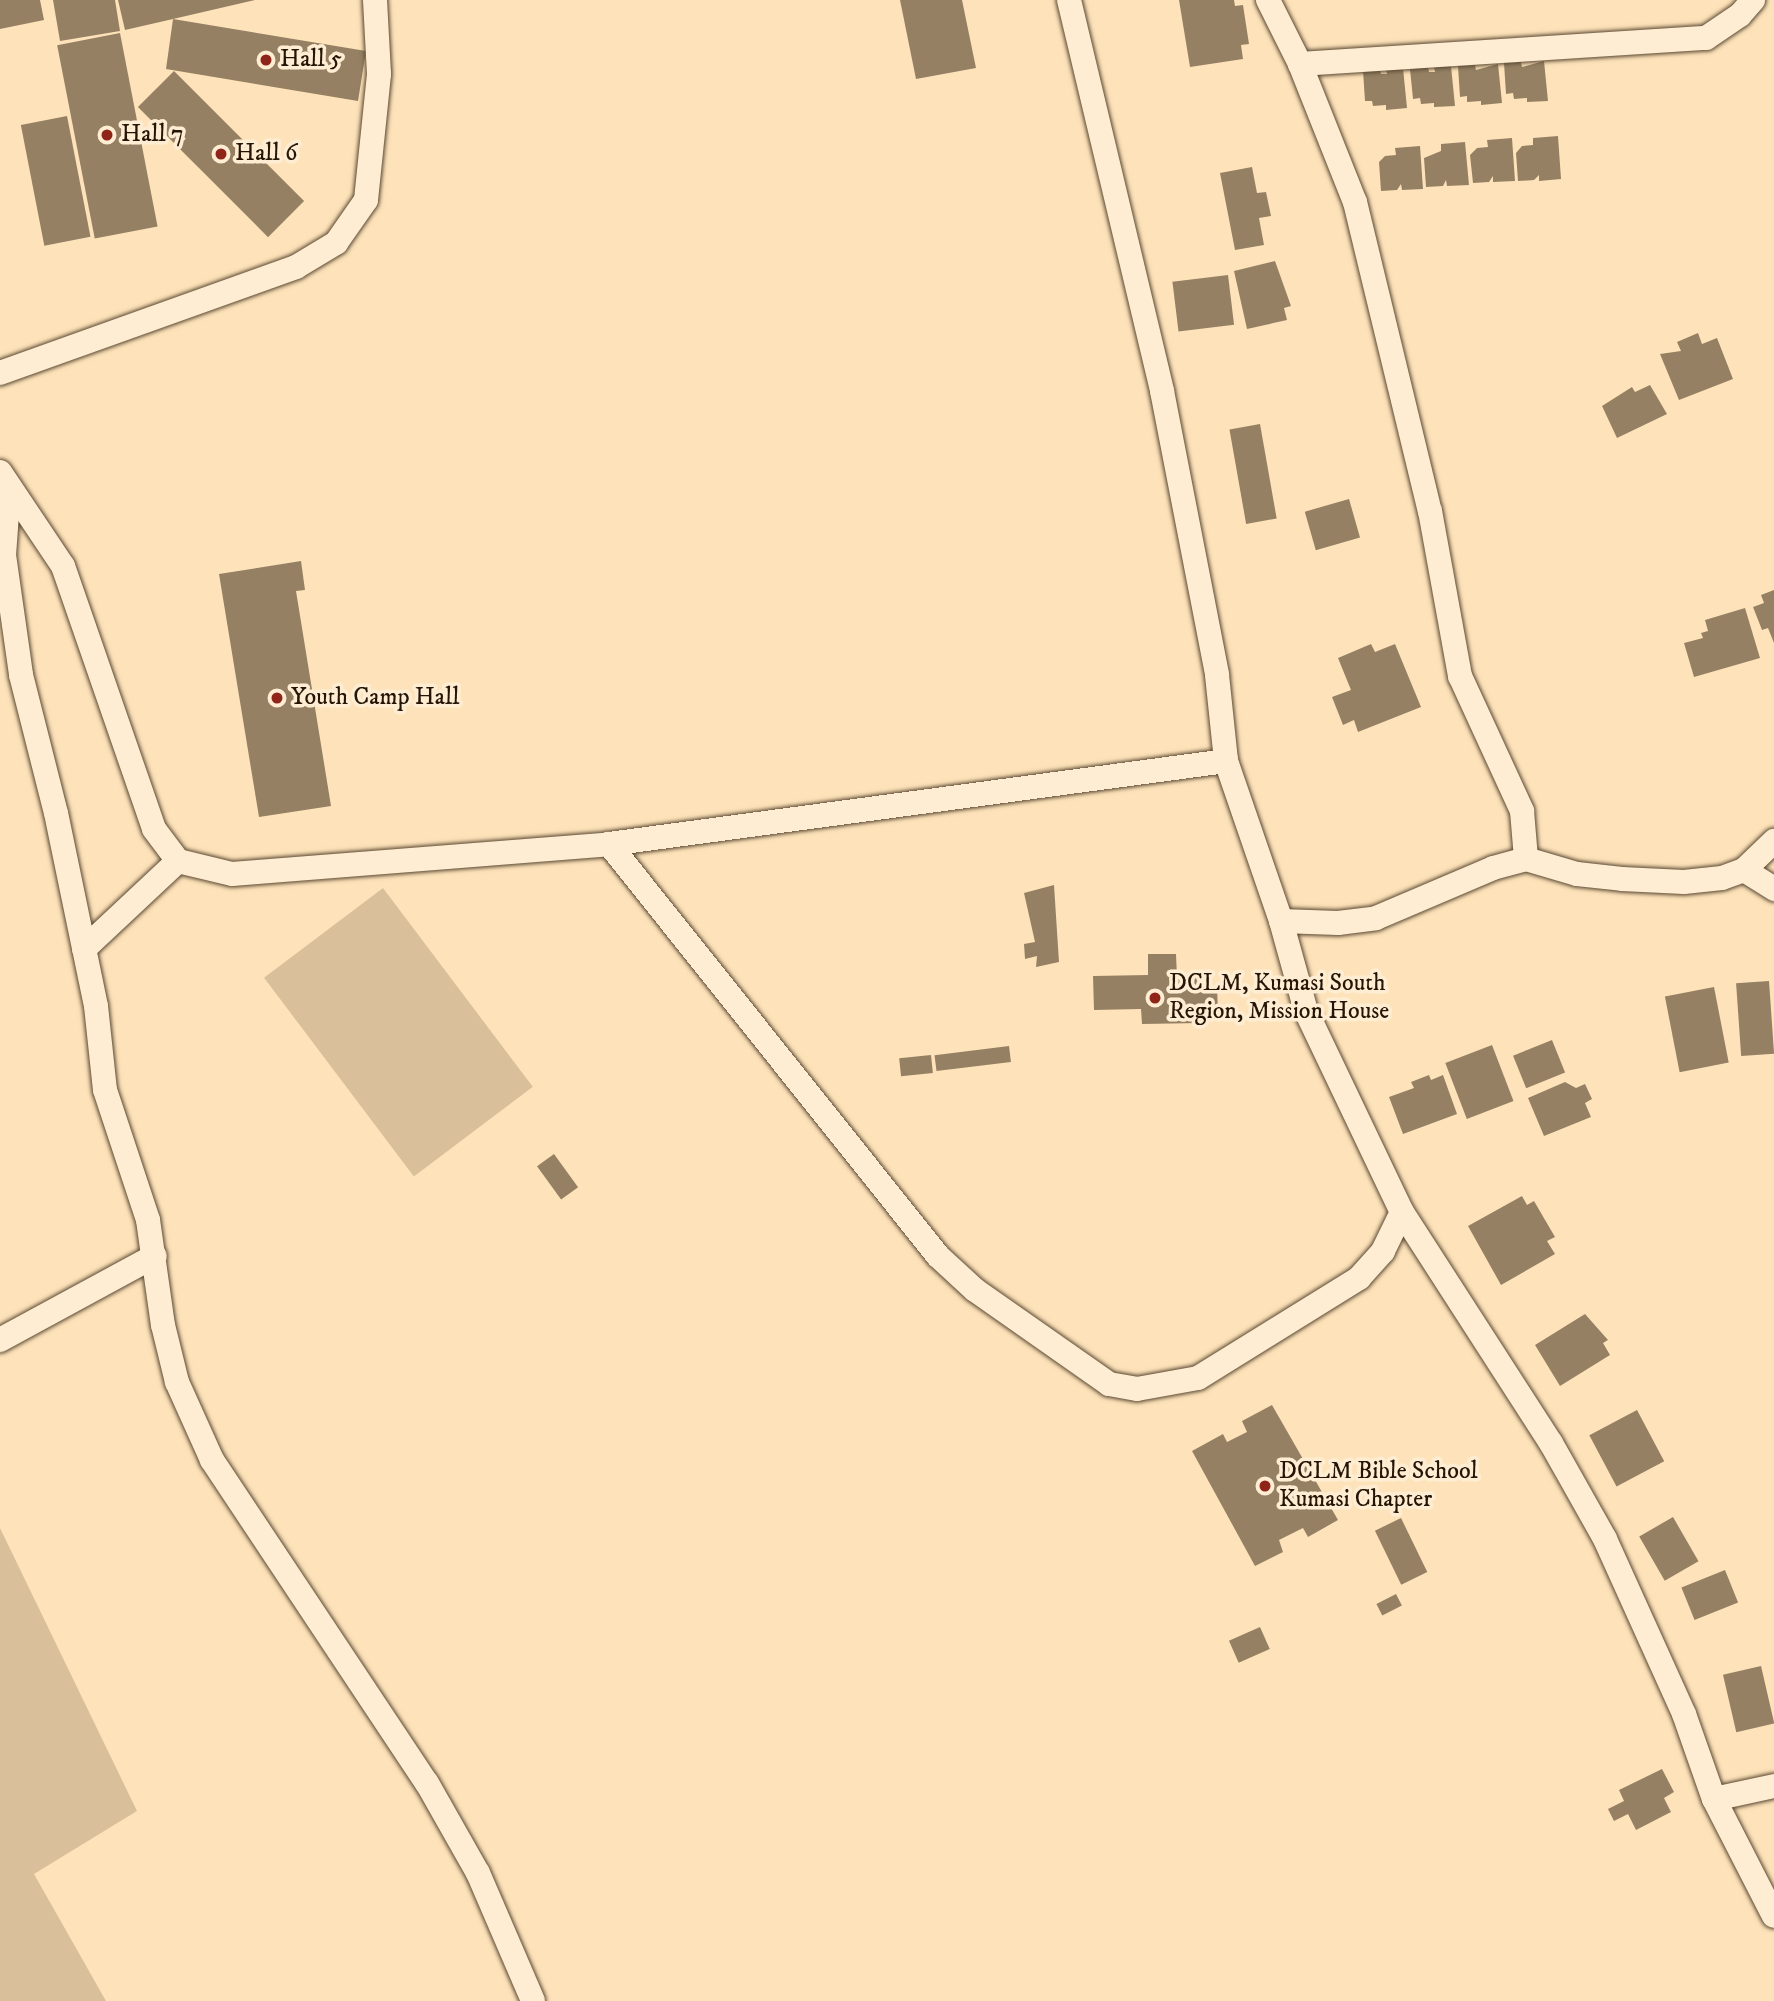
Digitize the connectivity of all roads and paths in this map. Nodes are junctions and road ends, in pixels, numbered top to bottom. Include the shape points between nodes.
1 (375, 0) edge
2 (1069, 0) edge
3 (1268, 0) edge
4 (1752, 0) edge
5 (1300, 64) junction
6 (0, 373) edge
7 (4, 480) edge
8 (1226, 761) junction
9 (1774, 841) edge
10 (608, 844) junction
11 (1526, 859) junction
12 (178, 861) junction
13 (1744, 870) junction
14 (1774, 889) edge
15 (1281, 921) junction
16 (84, 949) junction
17 (1402, 1212) junction
18 (155, 1256) junction
19 (0, 1340) edge
20 (1774, 1786) edge
21 (1714, 1799) junction
22 (1774, 1916) edge
23 (533, 2001) edge

1 - 6 street via 379,74 366,200 336,243 296,267
2 - 8 street via 1162,391 1217,676
3 - 5 street
4 - 5 street via 1740,15 1706,38
5 - 11 street via 1355,202 1430,512 1460,676 1522,811
7 - 12 street via 63,566 154,829
7 - 16 street via 4,555 21,675
8 - 10 street
8 - 15 street
9 - 13 street
10 - 12 street via 232,874
10 - 17 street via 939,1256 975,1290 1109,1384 1137,1389 1198,1378 1359,1278 1383,1251
11 - 13 street via 1577,874 1672,882 1722,878
11 - 15 street via 1493,868 1376,918 1338,923
12 - 16 street
13 - 14 street
15 - 17 street via 1306,1011
16 - 18 street via 106,1090
17 - 21 street via 1551,1443 1605,1539 1685,1714
18 - 19 street
18 - 23 street via 163,1325 177,1382 212,1460 427,1783 478,1873
20 - 21 street
21 - 22 street

